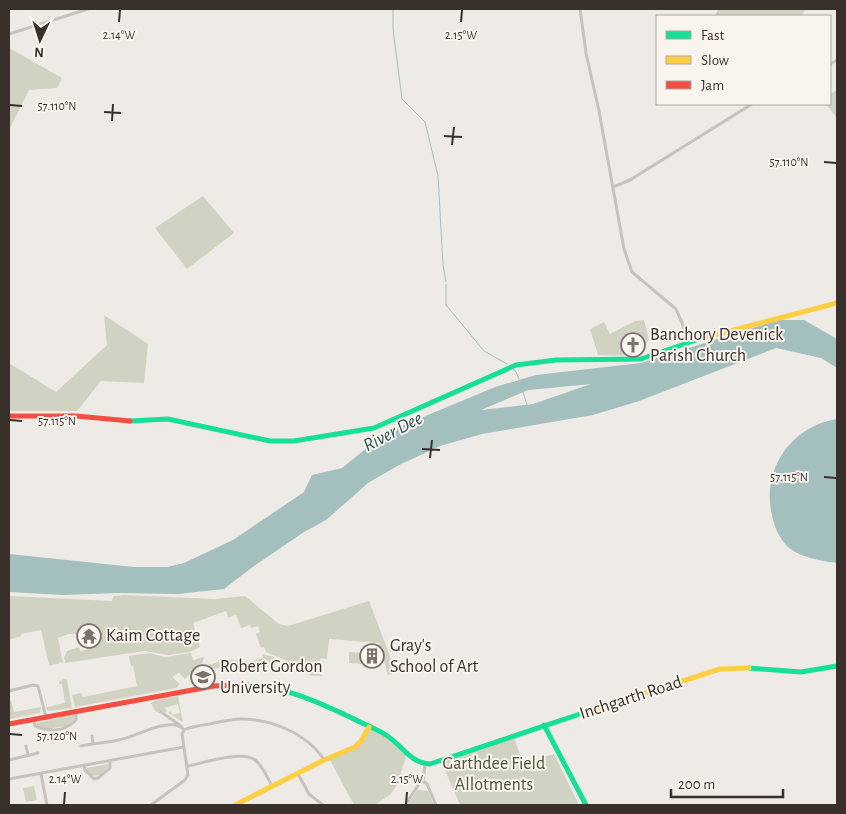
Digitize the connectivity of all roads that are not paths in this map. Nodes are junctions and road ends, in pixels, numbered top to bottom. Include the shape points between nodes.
1 (88, 9) edge
2 (580, 9) edge
3 (9, 34) edge
4 (750, 105) edge
5 (613, 187) junction
6 (837, 303) edge
7 (686, 342) junction
8 (9, 416) edge
9 (837, 666) edge
10 (9, 691) edge
11 (75, 711) junction
12 (161, 712) dead end
13 (46, 717) junction
14 (34, 719) junction
15 (9, 724) edge
16 (544, 725) junction
17 (181, 726) junction
18 (369, 727) junction
19 (184, 730) junction
20 (92, 736) dead end
21 (93, 743) junction
22 (26, 746) dead end
23 (81, 746) dead end
24 (184, 747) junction
25 (38, 753) dead end
26 (28, 755) junction
27 (9, 760) edge
28 (324, 760) junction
29 (110, 761) junction
30 (428, 765) junction
31 (84, 766) junction
32 (188, 766) junction
33 (41, 774) junction
34 (298, 774) junction
35 (9, 780) edge
36 (423, 781) junction
37 (272, 786) junction
38 (47, 805) edge
39 (151, 805) edge
40 (235, 805) edge
41 (324, 805) edge
42 (405, 805) edge
43 (436, 805) edge
44 (586, 805) edge

1 - 3 street
2 - 5 street
4 - 5 street via 630,180
5 - 7 street via 624,249 632,272 676,309
6 - 7 street
7 - 8 street via 641,359 556,360 516,366 374,428 294,441 270,441 168,419 127,421 76,416
9 - 16 street, Inchgarth Road via 801,672 720,669
10 - 13 street via 38,686
11 - 13 street
11 - 14 street via 76,720 69,727 47,731 35,726
11 - 18 street via 214,686 251,685 302,696
12 - 17 street
13 - 14 street
14 - 15 street
16 - 30 street, Inchgarth Road
16 - 44 street
17 - 19 street
17 - 21 street via 162,726 119,740
18 - 28 street via 358,745
18 - 30 street
19 - 24 street
19 - 28 street via 240,719 262,721 280,726 305,740
20 - 21 street
21 - 23 street
22 - 26 street
24 - 29 street
24 - 32 street
25 - 26 street
26 - 27 street
28 - 34 street
29 - 31 street
29 - 31 street via 110,768 98,778 91,777
30 - 36 street
31 - 33 street
32 - 37 street via 249,756 261,765
32 - 39 street via 185,780
33 - 35 street
33 - 38 street
34 - 37 street
34 - 41 street via 309,794
36 - 42 street
36 - 43 street
37 - 40 street

